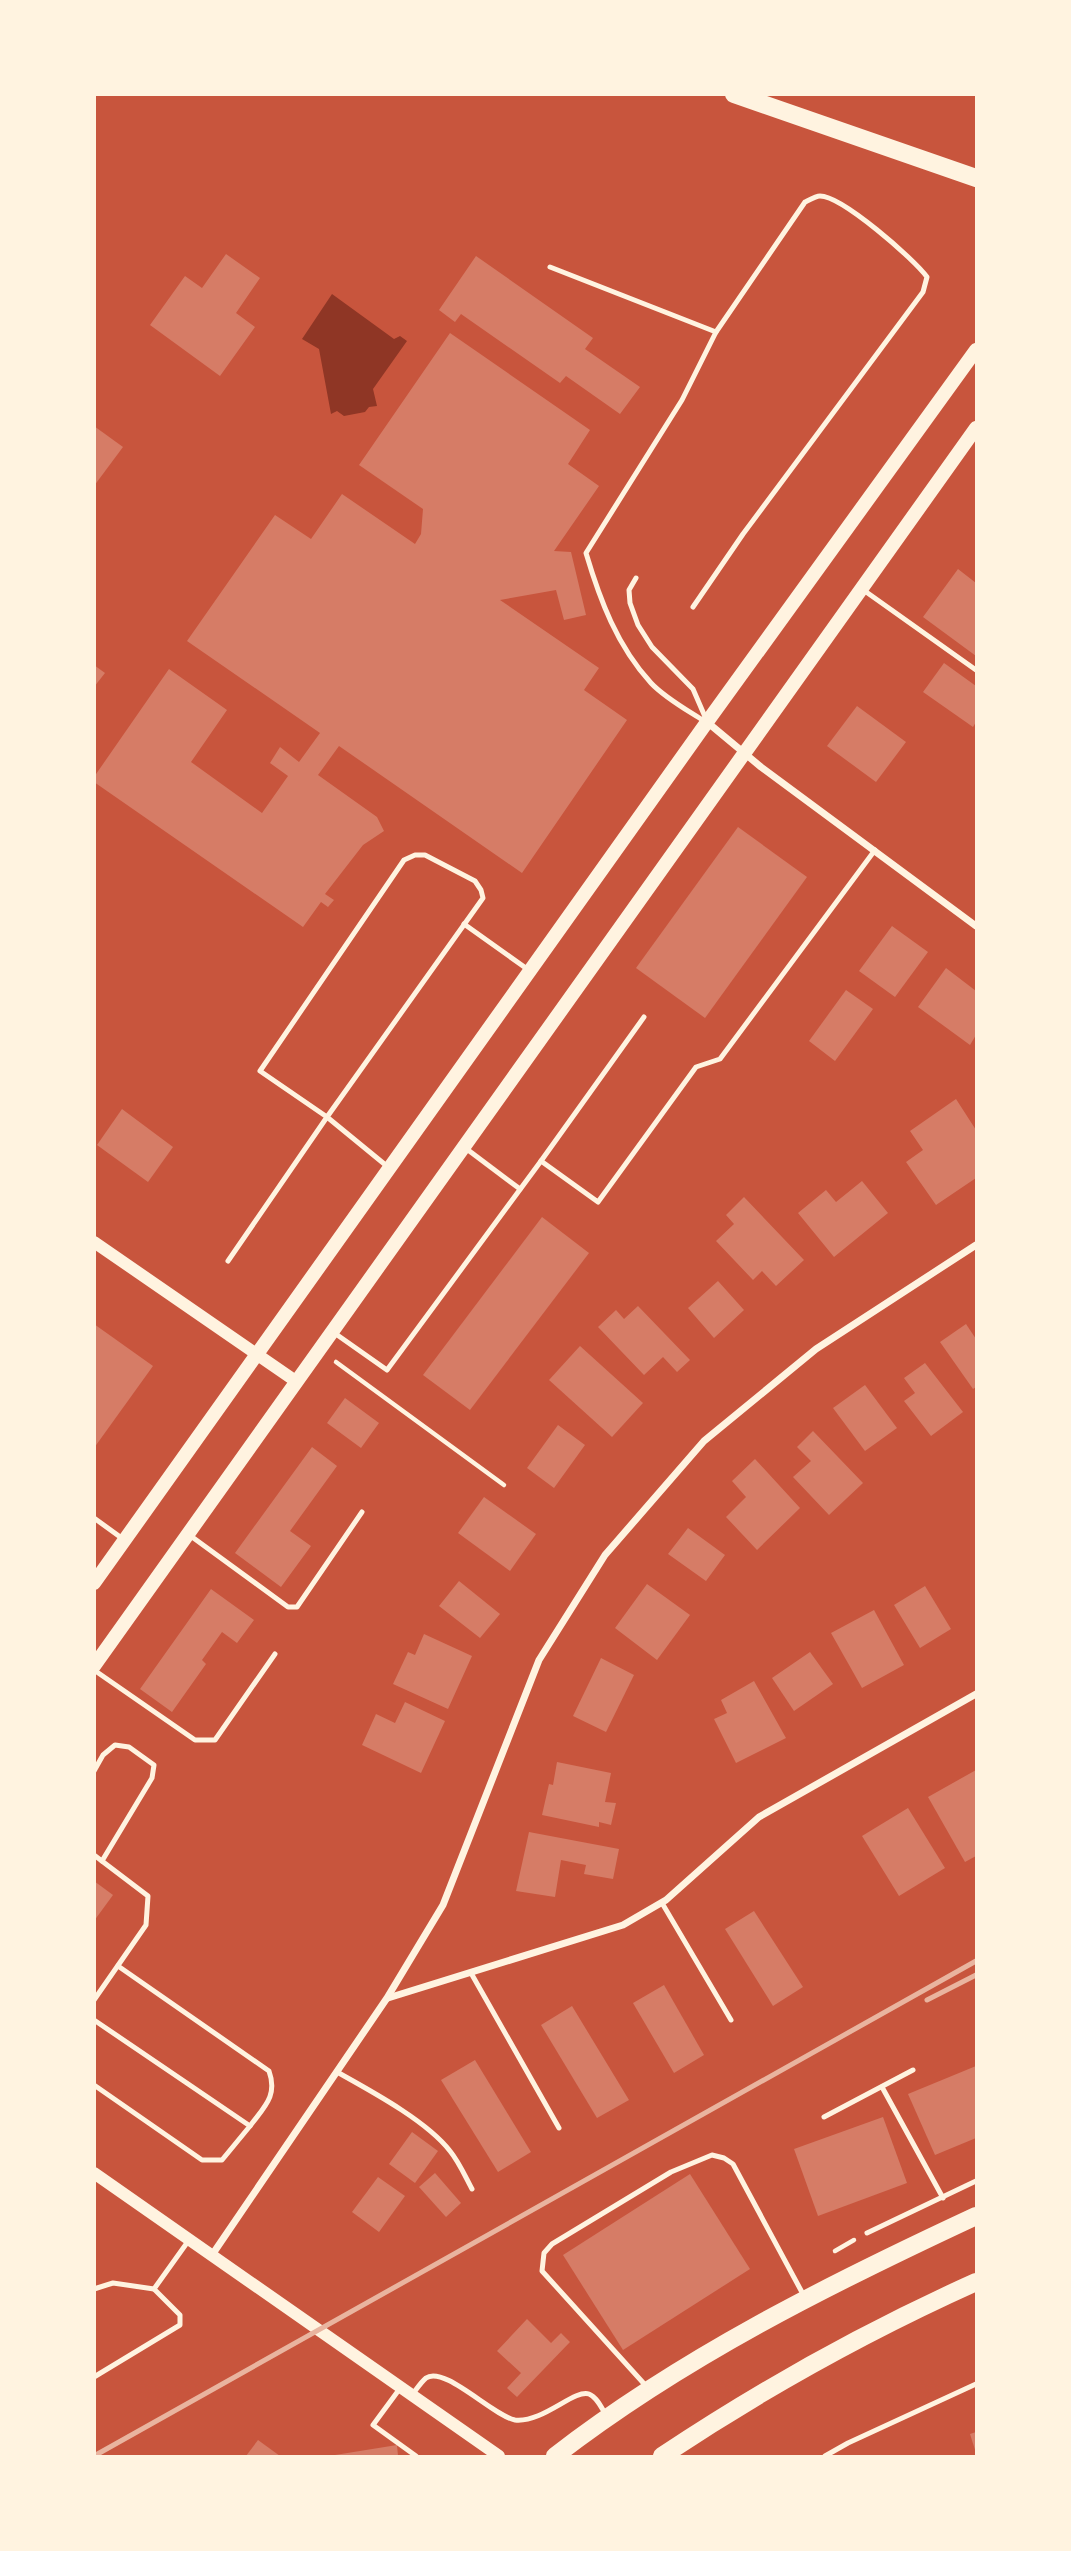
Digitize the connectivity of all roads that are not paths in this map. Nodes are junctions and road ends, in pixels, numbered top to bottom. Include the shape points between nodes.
1 (734, 94) edge
2 (976, 178) edge
3 (550, 267) dead end
4 (716, 332) junction
5 (976, 350) edge
6 (976, 428) edge
7 (636, 578) dead end
8 (862, 589) junction
9 (693, 607) dead end
10 (976, 670) edge
11 (707, 722) junction
12 (744, 753) junction
13 (875, 850) junction
14 (464, 925) junction
15 (976, 926) edge
16 (530, 971) junction
17 (644, 1017) dead end
18 (327, 1117) junction
19 (464, 1147) junction
20 (541, 1161) junction
21 (389, 1168) junction
22 (520, 1189) junction
23 (94, 1242) edge
24 (976, 1245) edge
25 (228, 1261) dead end
26 (332, 1331) junction
27 (257, 1354) junction
28 (297, 1382) junction
29 (362, 1512) dead end
30 (94, 1518) edge
31 (188, 1534) junction
32 (125, 1540) junction
33 (94, 1583) edge
34 (275, 1654) dead end
35 (94, 1668) edge
36 (976, 1694) edge
37 (94, 1771) edge
38 (94, 1855) edge
39 (102, 1861) junction
40 (662, 1903) junction
41 (118, 1966) junction
42 (471, 1973) junction
43 (387, 1998) junction
44 (94, 2000) edge
45 (94, 2020) edge
46 (732, 2020) dead end
47 (913, 2070) dead end
48 (337, 2072) junction
49 (94, 2085) edge
50 (882, 2087) junction
51 (824, 2117) dead end
52 (250, 2126) junction
53 (559, 2128) dead end
54 (94, 2173) edge
55 (976, 2180) edge
56 (472, 2189) dead end
57 (943, 2198) junction
58 (976, 2216) edge
59 (867, 2233) dead end
60 (190, 2239) junction
61 (212, 2255) junction
62 (976, 2283) edge
63 (94, 2289) edge
64 (154, 2289) junction
65 (806, 2299) junction
66 (94, 2378) edge
67 (976, 2384) edge
68 (401, 2387) junction
69 (650, 2391) junction
70 (412, 2395) junction
71 (609, 2419) junction
72 (415, 2456) edge
73 (499, 2456) edge
74 (555, 2456) edge
75 (662, 2456) edge
76 (825, 2456) edge

1 - 2 main road
3 - 4 lane
4 - 9 lane via 805,202 819,196 837,200 857,213 927,277 923,292
4 - 11 lane via 682,400 586,552 601,603 629,653 652,684
5 - 11 main road
6 - 8 main road
7 - 11 lane via 629,590 638,625 692,689
8 - 10 lane
8 - 12 main road
11 - 12 street
11 - 16 main road
12 - 13 street
12 - 19 main road
13 - 15 street
13 - 20 lane via 720,1059 695,1067 598,1202
14 - 16 lane
14 - 18 lane
14 - 18 lane via 483,898 475,881 425,855 404,860 260,1071
16 - 21 main road
17 - 20 lane
18 - 21 lane
18 - 25 lane
19 - 22 lane
19 - 26 main road
20 - 22 lane
21 - 27 main road
22 - 26 lane via 387,1370
23 - 27 street
24 - 43 street via 816,1349 704,1441 604,1555 539,1660 443,1905
26 - 28 main road
27 - 28 street
27 - 32 main road
28 - 31 main road
29 - 31 lane via 297,1607 288,1606
30 - 32 lane
31 - 35 main road
32 - 33 main road
34 - 35 lane via 215,1740 195,1740
36 - 40 street via 759,1817
37 - 39 lane via 115,1745 129,1747 154,1765 152,1778
38 - 39 lane
39 - 41 lane via 148,1896 146,1925
40 - 42 street via 623,1925
40 - 46 lane
41 - 44 lane
41 - 52 lane via 269,2071 272,2095
42 - 43 street
42 - 53 lane
43 - 48 street
45 - 52 lane
47 - 50 lane
48 - 56 lane via 439,2139
48 - 61 street
49 - 52 lane via 202,2160 222,2160
50 - 51 lane
50 - 57 lane
54 - 60 street
55 - 57 lane
57 - 59 lane
58 - 65 main road
60 - 61 street
60 - 64 lane
61 - 68 street
62 - 75 main road via 838,2350
63 - 64 lane via 113,2283
64 - 66 lane via 180,2315 180,2325
65 - 69 main road
65 - 69 lane via 733,2164 712,2155 671,2172 552,2244 544,2253 542,2271
67 - 76 lane
68 - 70 street
68 - 72 lane via 373,2425
69 - 71 main road
70 - 71 lane via 426,2378 434,2376 452,2381 503,2417 519,2420 542,2416 579,2394 590,2394
70 - 73 street
71 - 74 main road

